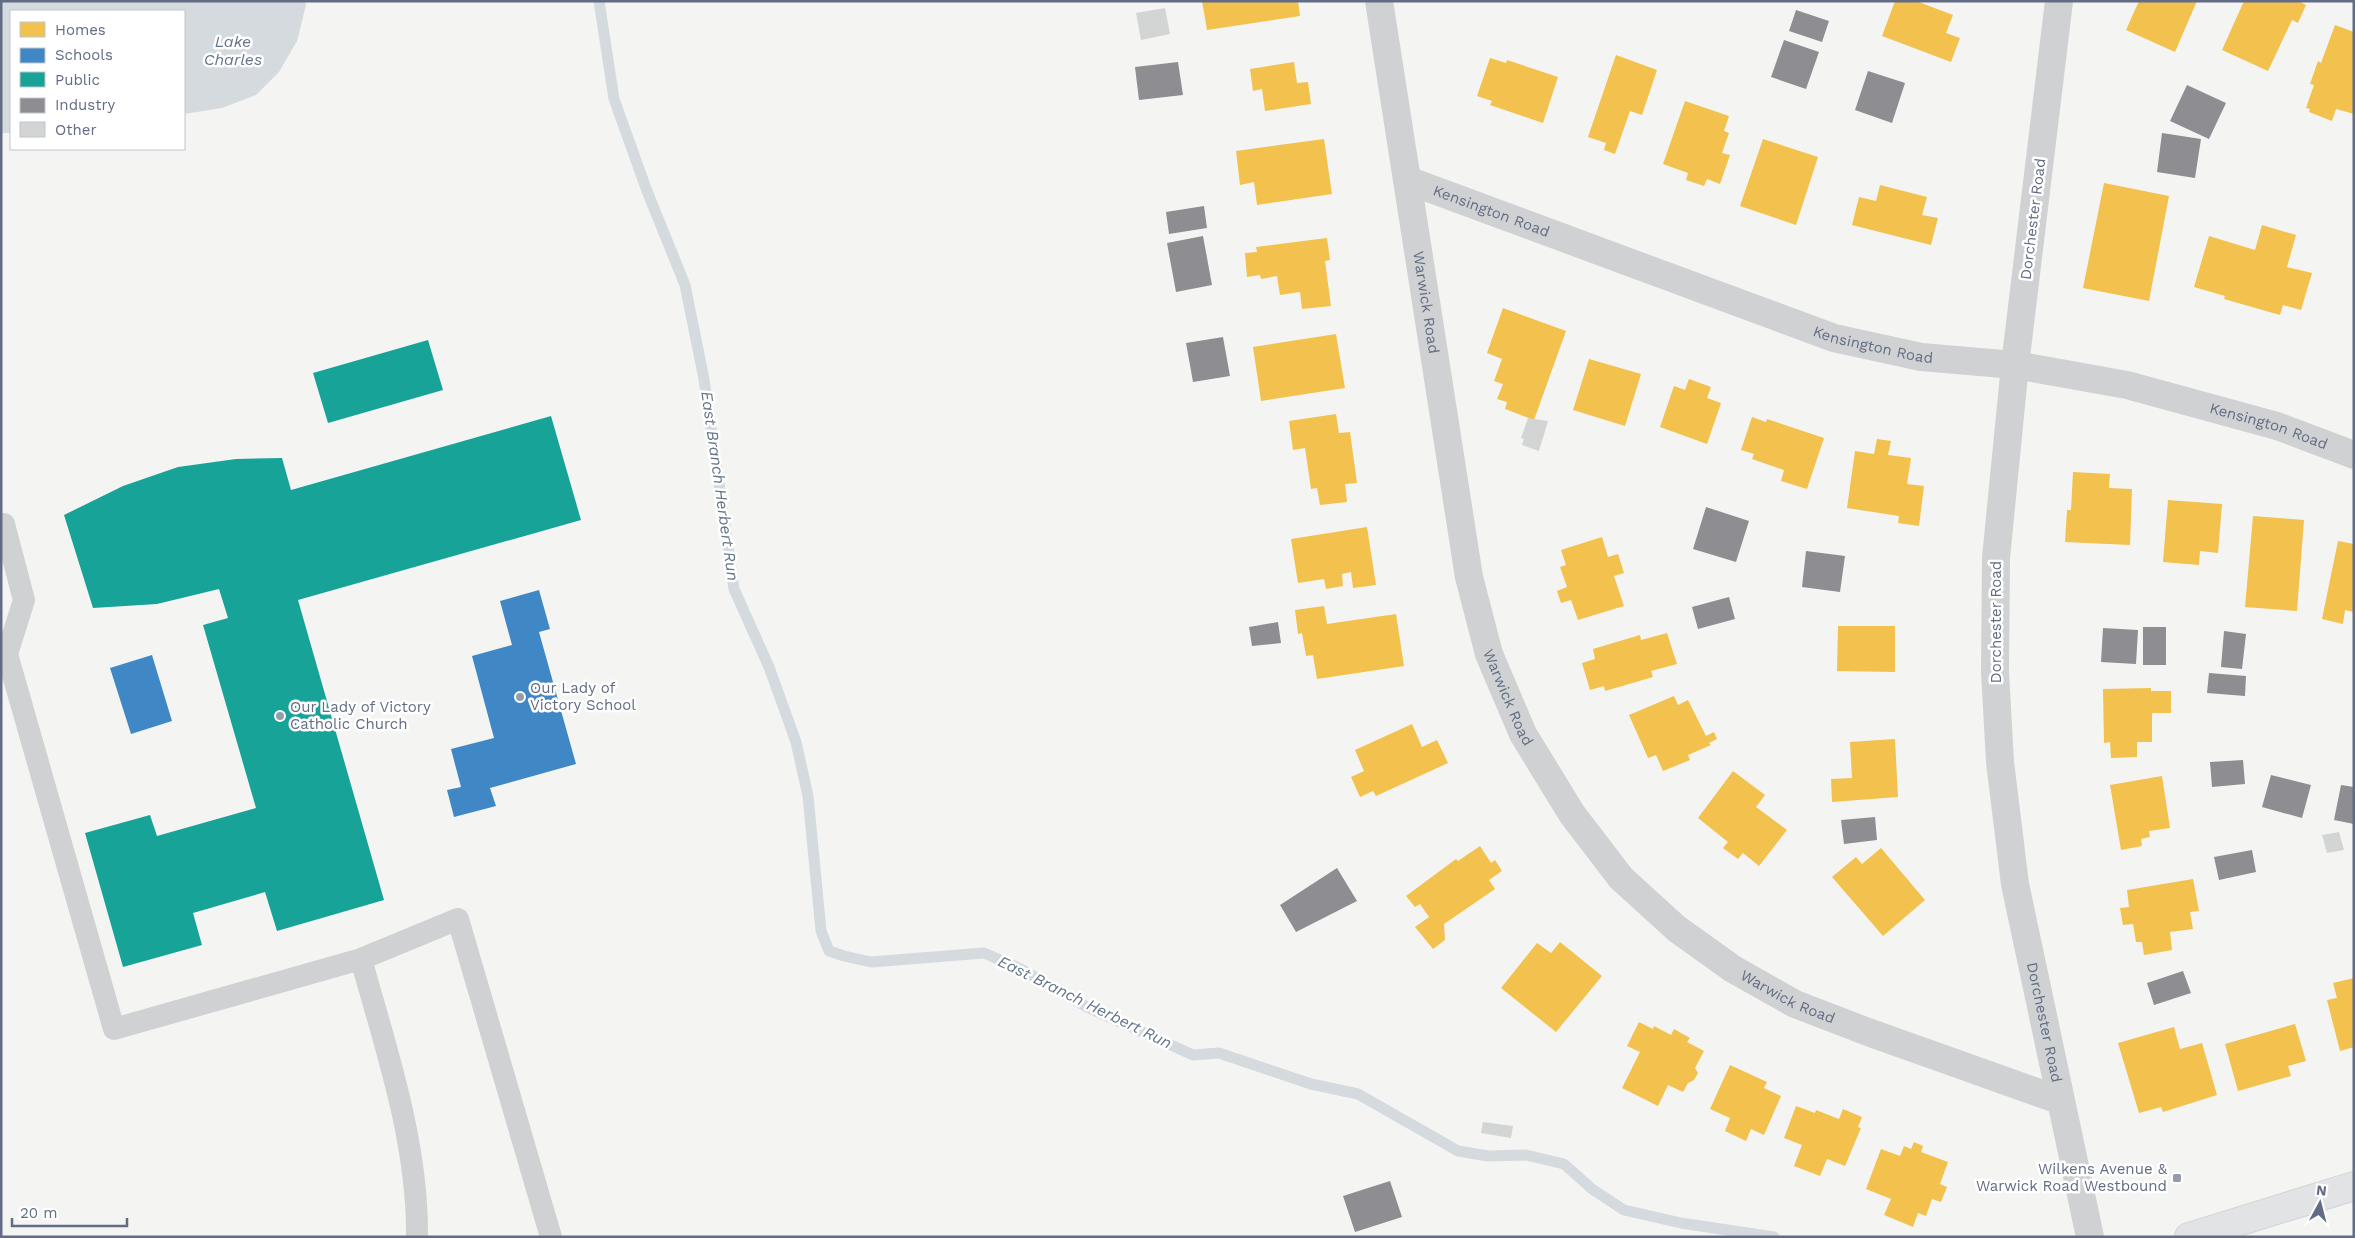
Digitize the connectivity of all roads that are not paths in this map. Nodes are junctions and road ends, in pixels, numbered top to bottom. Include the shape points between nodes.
1 (1379, 1) edge
2 (2059, 1) edge
3 (1407, 180) junction
4 (2015, 365) junction
5 (2354, 455) edge
6 (4, 524) dead end
7 (361, 959) junction
8 (2059, 1100) junction
9 (2354, 1186) edge
10 (417, 1237) edge
11 (551, 1237) edge
12 (2090, 1237) edge
13 (2189, 1237) edge

1 - 3 street, Warwick Road
2 - 4 street, Dorchester Road
3 - 4 street, Kensington Road via 1834,338 1922,357
3 - 8 street, Warwick Road via 1469,577 1489,654 1523,734 1572,814 1621,878 1677,929 1733,969 1795,1004
4 - 5 street, Kensington Road via 2127,384 2277,426
4 - 8 street, Dorchester Road via 1996,558 1995,672 2000,752 2015,884
6 - 7 lane via 24,600 7,654 114,1029
7 - 10 lane via 394,1076 409,1145
7 - 11 lane via 458,919
8 - 12 street, Dorchester Road
9 - 13 main road

